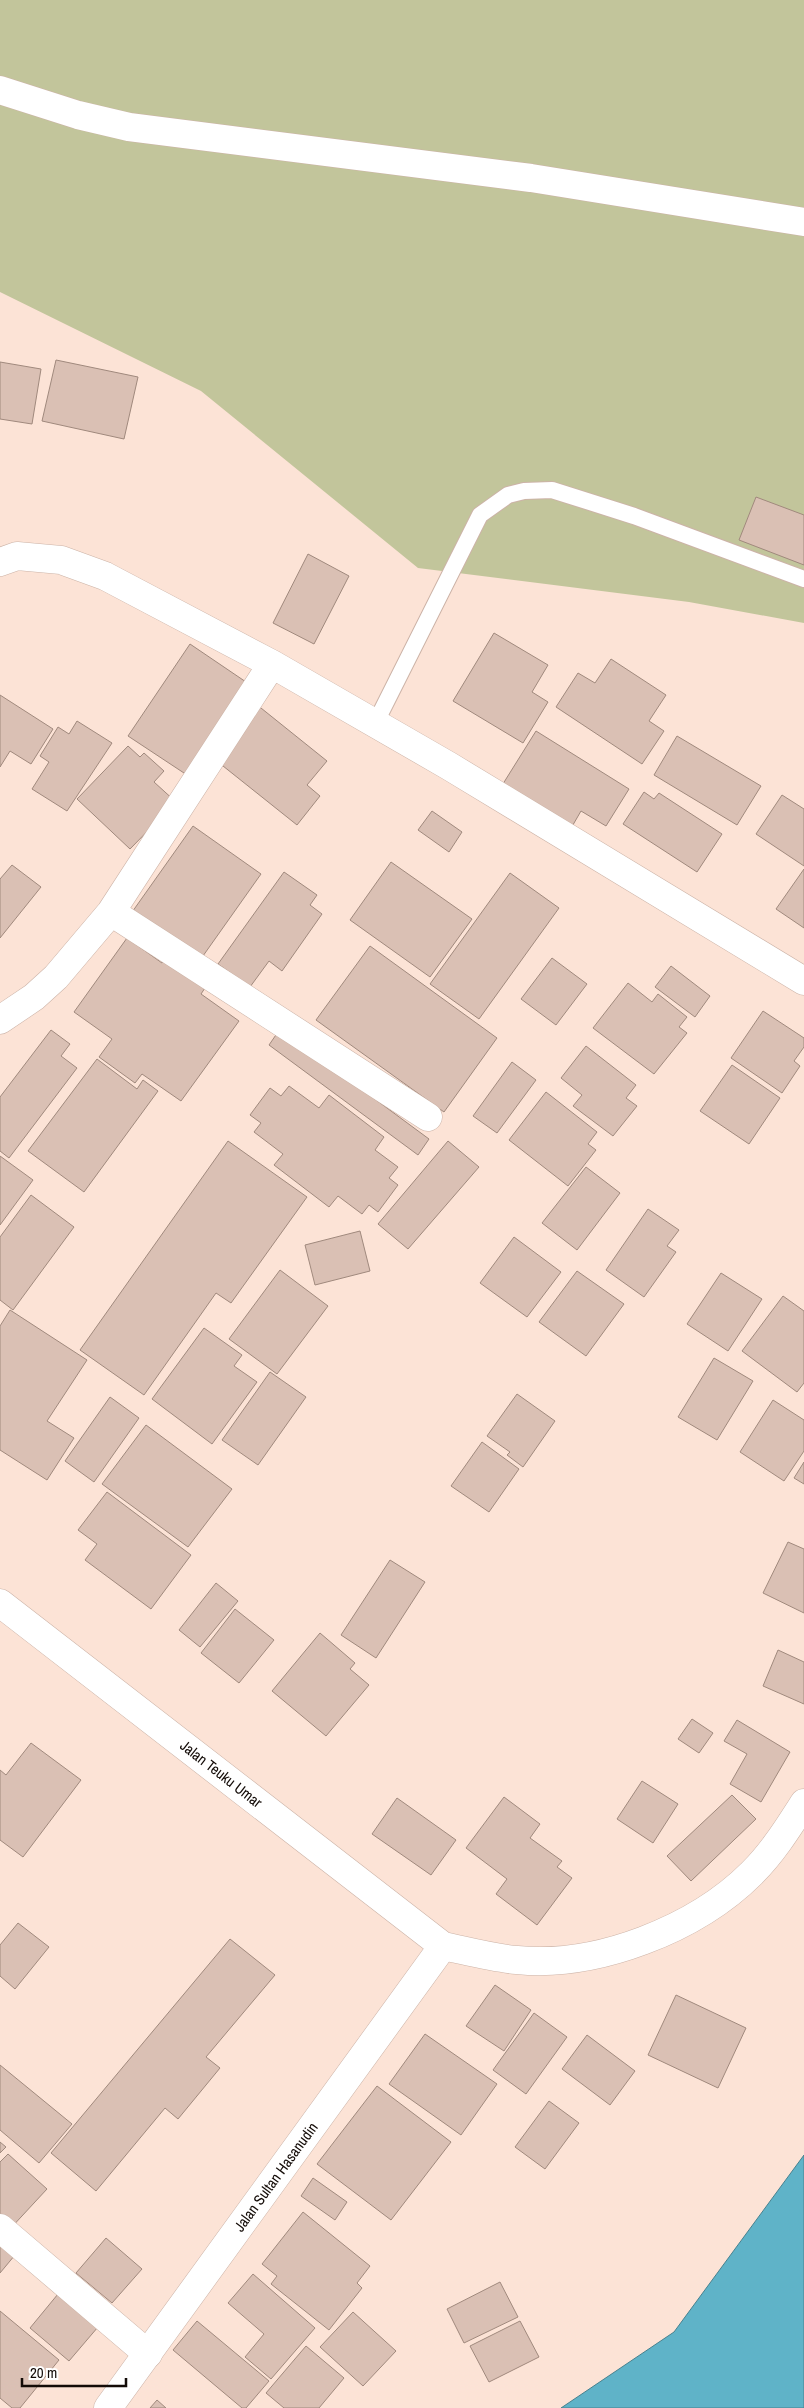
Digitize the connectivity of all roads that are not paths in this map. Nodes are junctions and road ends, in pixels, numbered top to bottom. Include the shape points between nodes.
1 (0, 90) edge
2 (804, 222) edge
3 (0, 562) edge
4 (804, 580) edge
5 (272, 664) junction
6 (375, 724) junction
7 (111, 912) junction
8 (804, 981) edge
9 (0, 1020) edge
10 (428, 1117) dead end
11 (0, 1602) edge
12 (804, 1803) edge
13 (442, 1946) junction
14 (0, 2228) edge
15 (148, 2354) junction
16 (108, 2408) edge

1 - 2 street via 78,115 129,126 531,178
3 - 5 street via 17,556 61,560 105,576
4 - 6 lane via 634,516 552,490 508,495 480,515
5 - 6 street
5 - 7 street
6 - 8 street
7 - 9 street via 56,977
7 - 10 street
11 - 13 street, Jalan Teuku Umar
12 - 13 street via 774,1848 751,1874 714,1904 665,1932 611,1951 566,1959 518,1960
13 - 15 street, Jalan Sultan Hasanudin
14 - 15 street
15 - 16 street, Jalan Sultan Hasanudin

